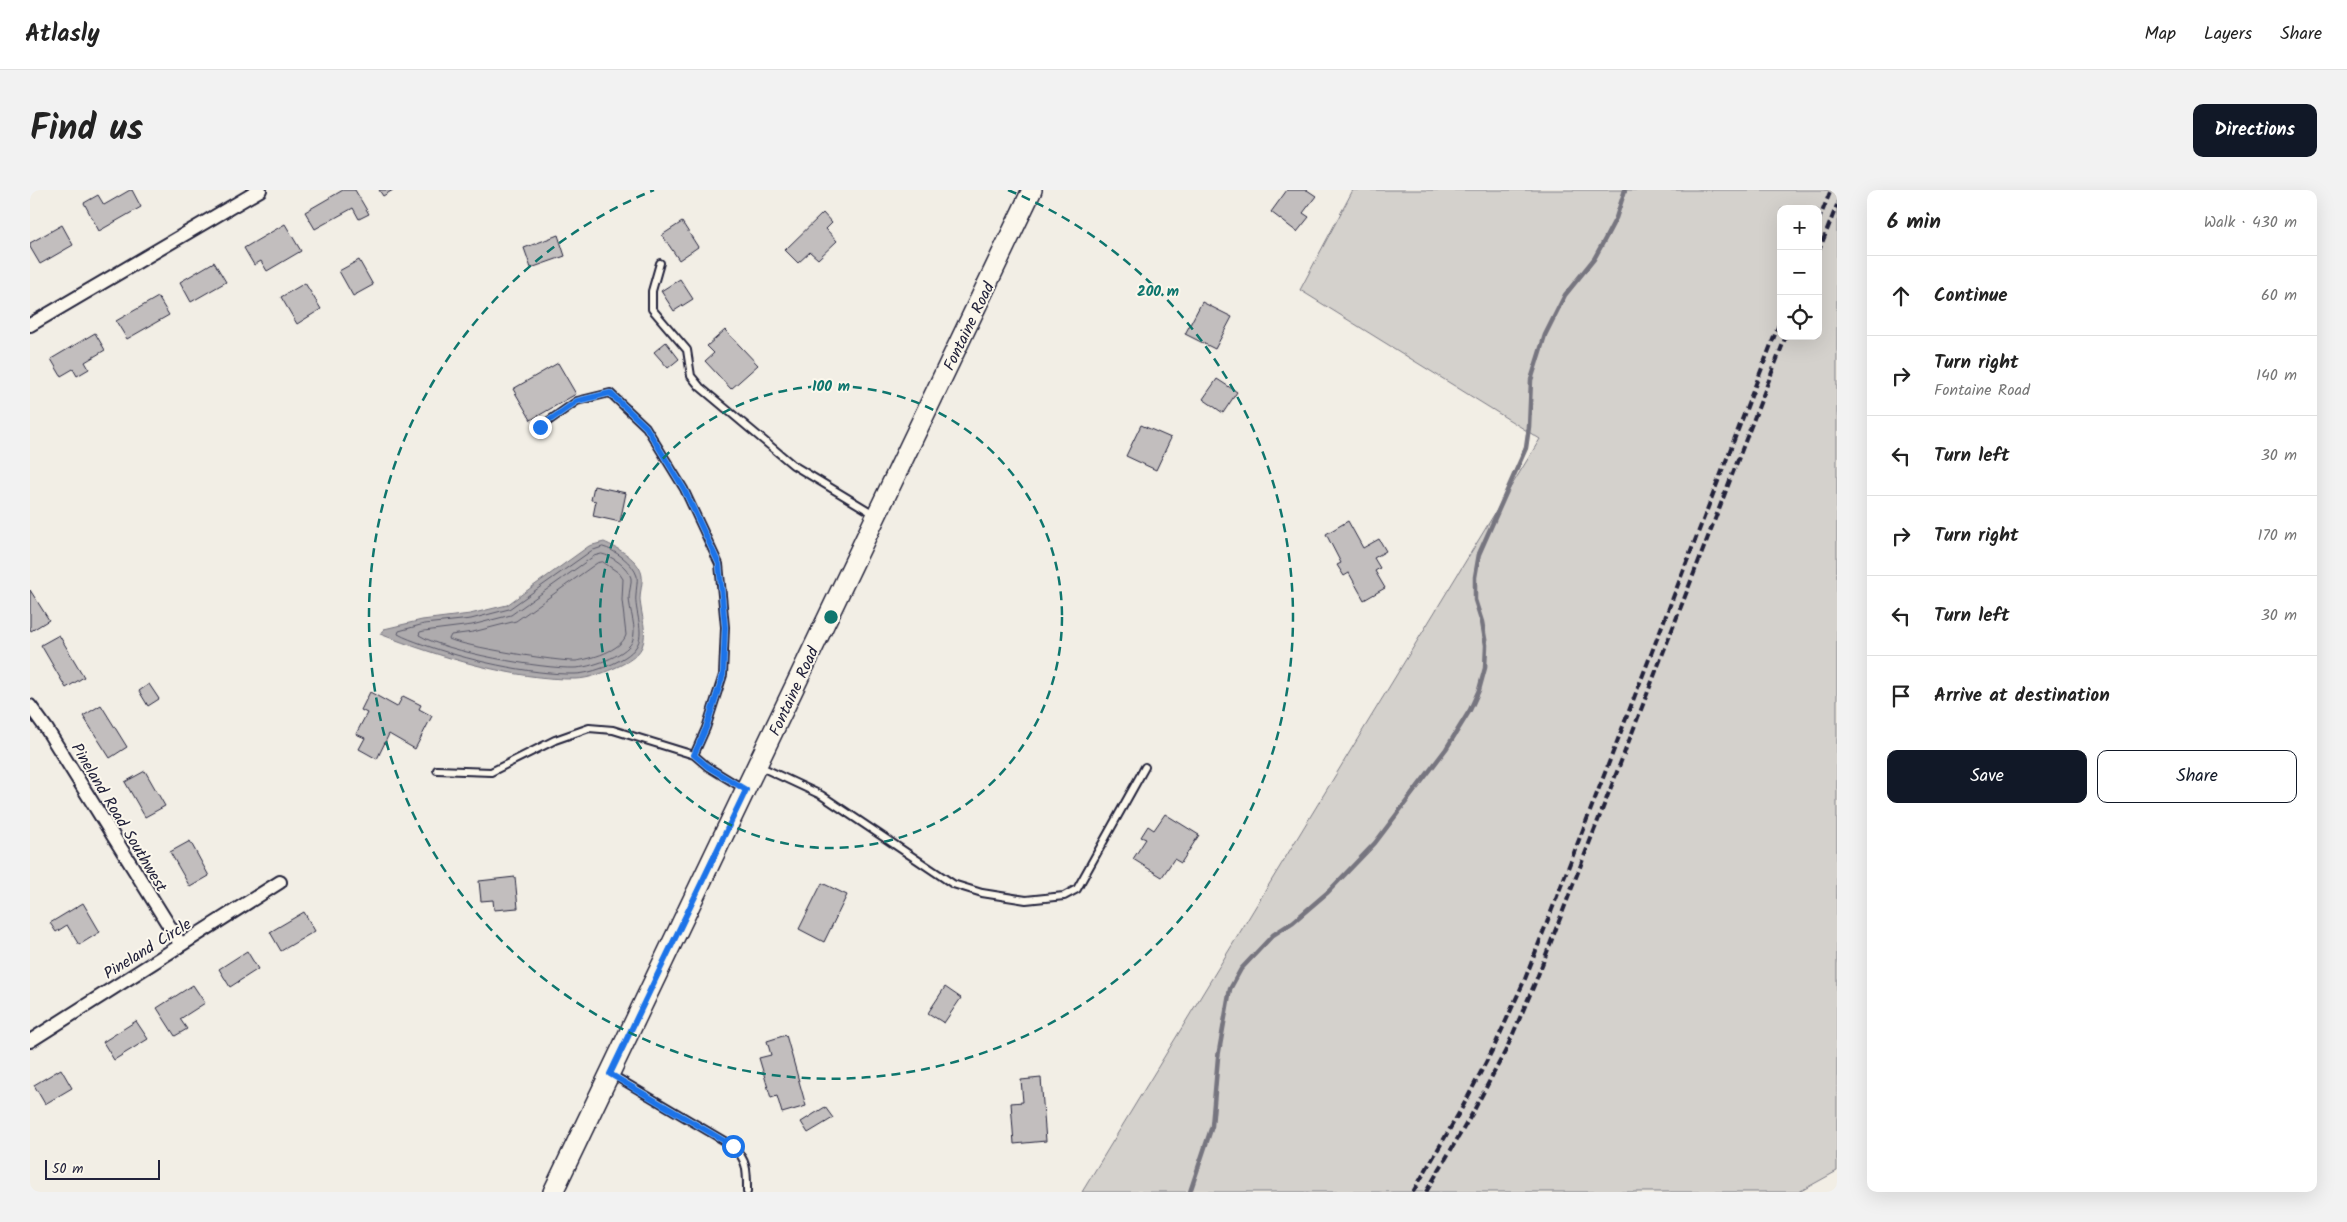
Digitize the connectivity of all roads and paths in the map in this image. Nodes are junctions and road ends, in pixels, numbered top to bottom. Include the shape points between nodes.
1 (260, 190) edge
2 (1032, 190) edge
3 (660, 263) dead end
4 (30, 325) edge
5 (540, 427) dead end
6 (877, 516) junction
7 (30, 706) edge
8 (694, 755) junction
9 (758, 765) junction
10 (1145, 767) dead end
11 (437, 770) dead end
12 (746, 790) junction
13 (280, 882) dead end
14 (181, 945) junction
15 (30, 1041) edge
16 (610, 1074) junction
17 (552, 1192) edge
18 (747, 1192) edge

1 - 4 street
2 - 6 main road, Fontaine Road
3 - 6 lane via 652,290 652,309 686,350 691,376 700,387 793,465
5 - 8 lane via 577,401 610,393 646,427 684,489 719,564 725,627 723,675
6 - 9 main road, Fontaine Road
7 - 14 street, Pineland Road Southwest
8 - 11 lane via 613,730 589,728 555,740 491,772
8 - 12 lane
9 - 10 lane via 821,795 953,884 982,893 1026,900 1064,896 1077,890
9 - 12 main road, Fontaine Road
12 - 16 main road, Fontaine Road
13 - 14 street, Pineland Circle
14 - 15 street, Pineland Circle
16 - 17 main road, Fontaine Road
16 - 18 lane via 733,1146 742,1155

